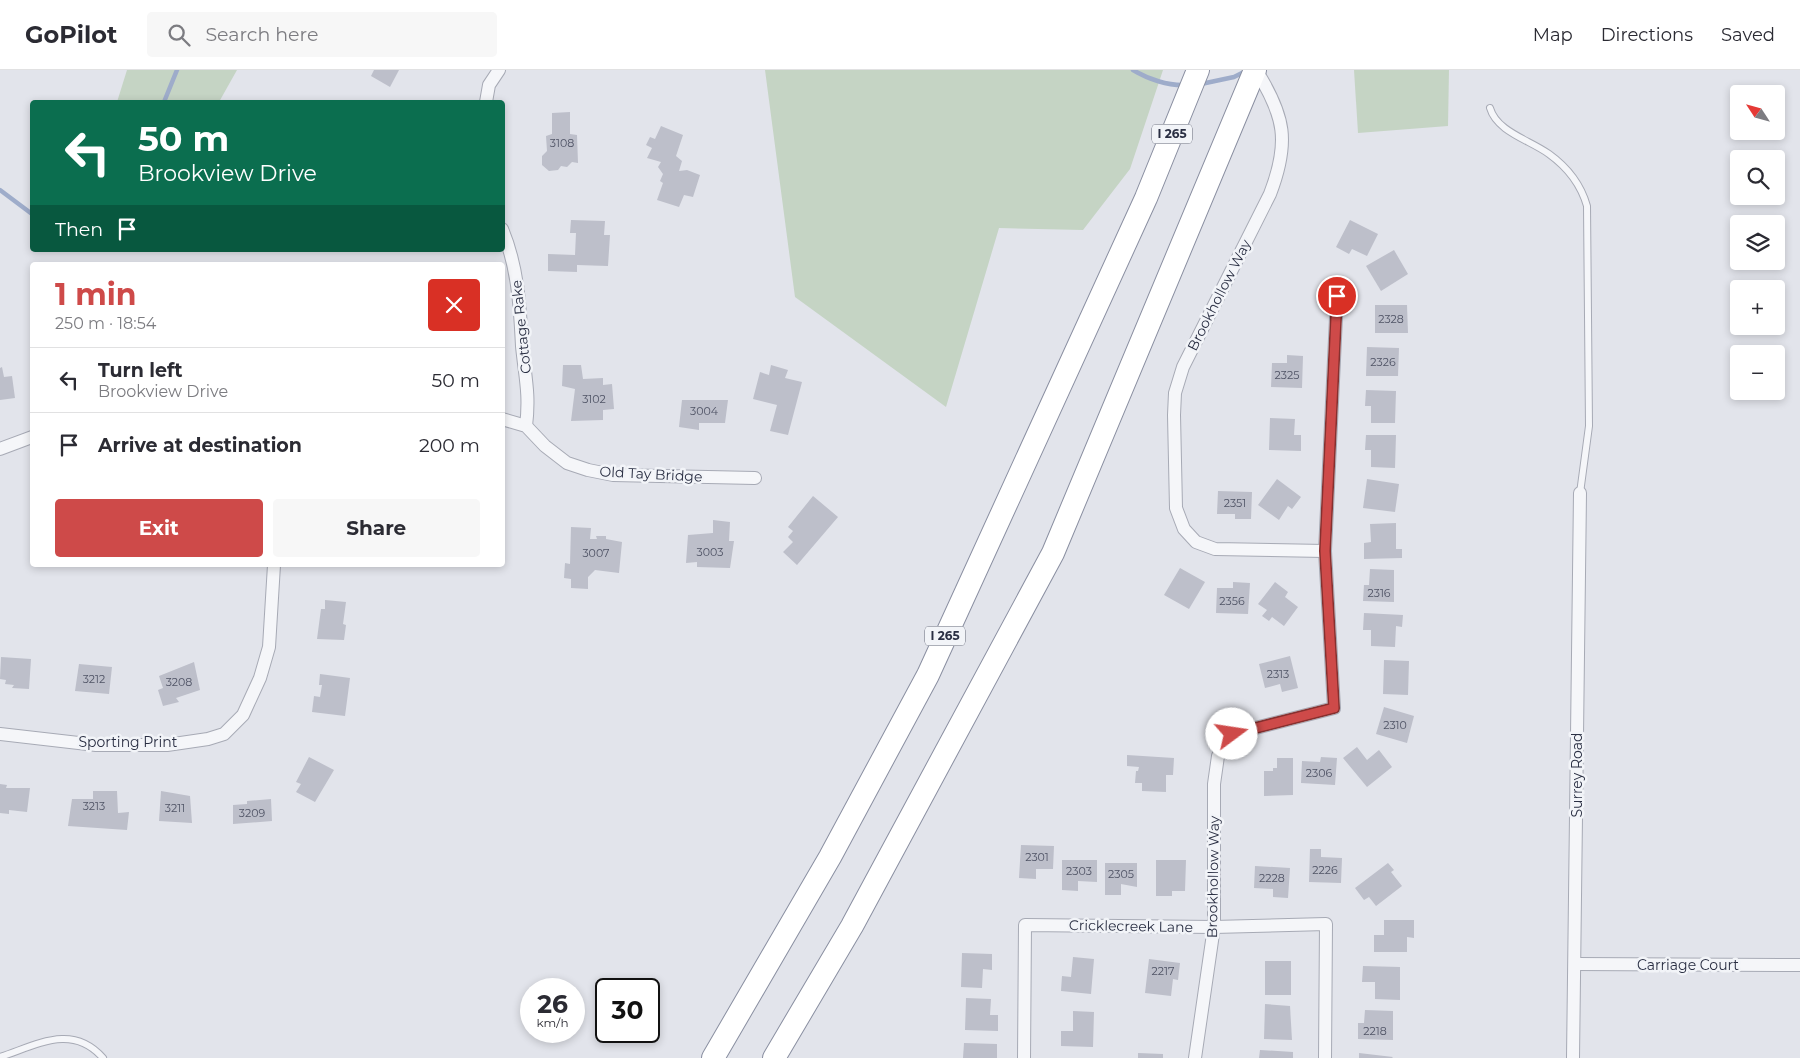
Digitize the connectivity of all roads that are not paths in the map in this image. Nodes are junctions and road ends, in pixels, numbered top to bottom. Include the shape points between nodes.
1 (499, 70) edge
2 (1198, 70) edge
3 (1256, 70) edge
4 (486, 100) edge
5 (1490, 108) dead end
6 (505, 238) edge
7 (1337, 296) dead end
8 (505, 420) edge
9 (526, 426) junction
10 (30, 438) edge
11 (0, 449) edge
12 (755, 478) dead end
13 (1580, 493) joint
14 (1325, 551) junction
15 (274, 567) edge
16 (0, 734) edge
17 (1214, 927) junction
18 (1576, 964) junction
19 (1800, 965) edge
20 (0, 1057) edge
21 (104, 1058) edge
22 (713, 1058) edge
23 (774, 1058) edge
24 (1024, 1058) edge
25 (1195, 1058) edge
26 (1325, 1058) edge
27 (1574, 1058) edge

1 - 4 street via 490,85
2 - 22 highway, I 265 via 1146,198 928,675 825,866
3 - 14 street, Brookhollow Way via 1279,112 1283,134 1278,174 1183,367 1175,393 1176,508 1184,530 1196,542 1215,549
3 - 23 highway via 1053,553 852,926
5 - 13 lane via 1492,116 1505,128 1550,154 1570,173 1587,206 1588,426
6 - 9 street, Cottage Rake via 521,308 529,401
7 - 14 street
8 - 9 street
9 - 12 street, Old Tay Bridge via 567,463 588,470 613,475
10 - 11 street
13 - 18 street, Surrey Road
14 - 17 street, Brookhollow Way via 1334,708 1232,734 1218,756 1214,784
15 - 16 street, Sporting Print via 269,647 260,678 243,715 224,734 167,745 105,745
17 - 24 street, Cricklecreek Lane via 1025,925
17 - 25 street, Brookhollow Way
17 - 26 street, Cricklecreek Lane via 1326,924
18 - 19 street, Carriage Court
18 - 27 street, Surrey Road
20 - 21 lane via 59,1038 82,1043

